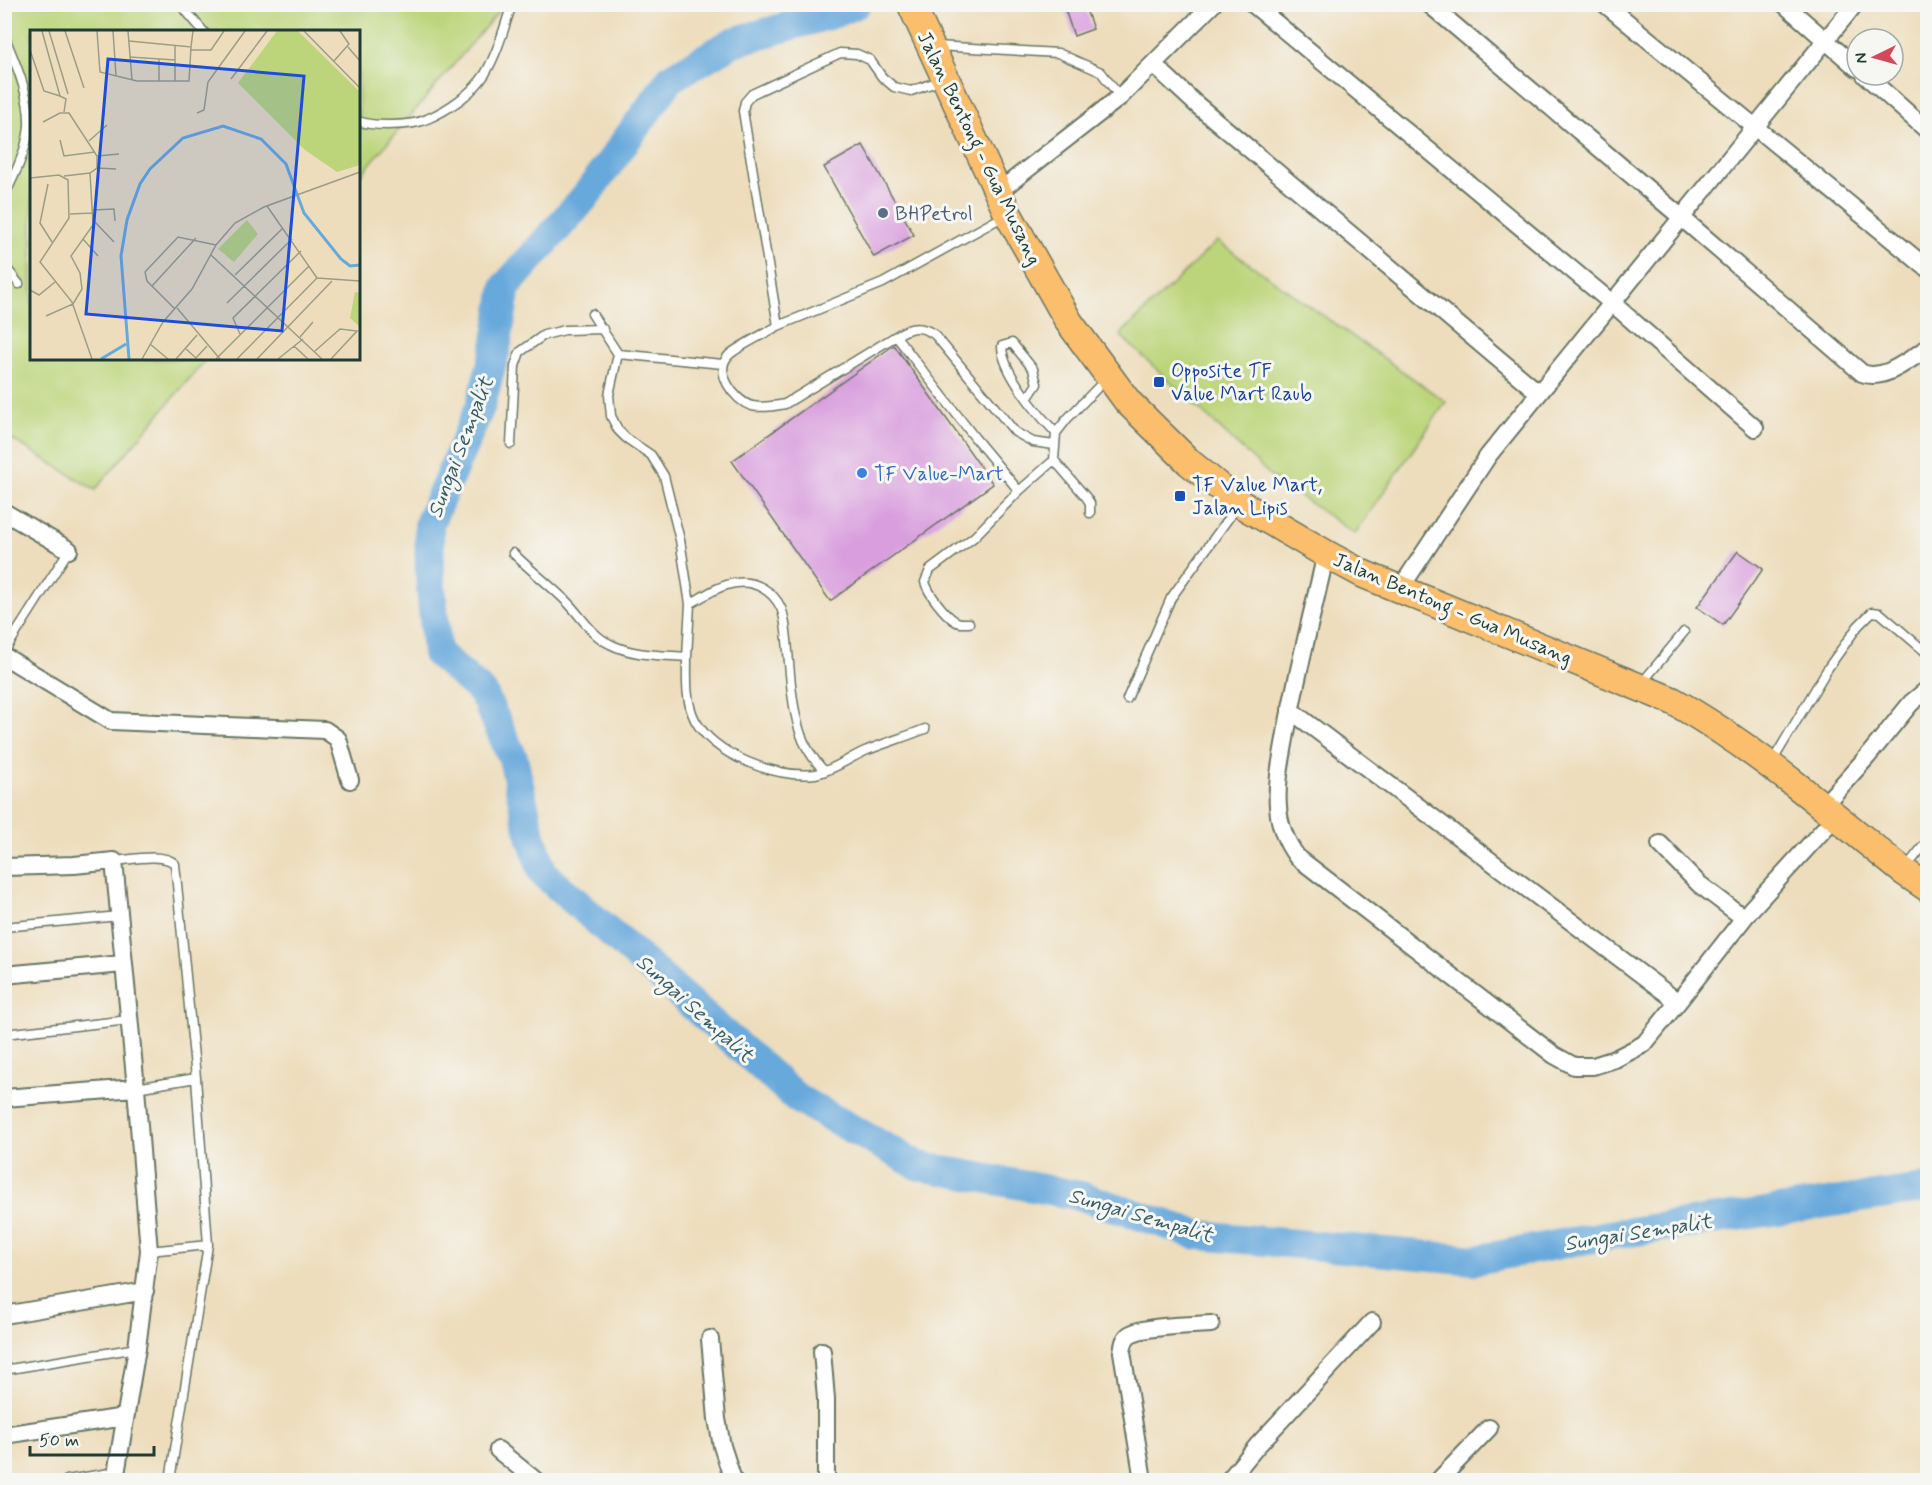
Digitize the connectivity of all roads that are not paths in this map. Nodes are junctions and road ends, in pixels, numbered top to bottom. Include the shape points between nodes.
1 (180, 4) edge
2 (512, 4) edge
3 (1212, 4) edge
4 (1253, 4) edge
5 (1429, 4) edge
6 (1605, 4) edge
7 (1784, 4) edge
8 (1855, 4) edge
9 (913, 7) edge
10 (202, 30) edge
11 (4, 35) edge
12 (1827, 40) junction
13 (930, 45) junction
14 (1845, 57) edge
15 (1153, 64) junction
16 (946, 79) junction
17 (1878, 87) edge
18 (1120, 97) junction
19 (360, 122) edge
20 (1756, 127) junction
21 (1928, 131) edge
22 (4, 196) edge
23 (1003, 203) junction
24 (1682, 218) junction
25 (4, 265) edge
26 (1928, 269) edge
27 (19, 284) dead end
28 (1612, 303) junction
29 (592, 314) dead end
30 (778, 326) junction
31 (603, 329) junction
32 (896, 336) junction
33 (1928, 348) edge
34 (618, 354) junction
35 (723, 364) junction
36 (1110, 375) junction
37 (1539, 393) junction
38 (1027, 399) junction
39 (1755, 428) dead end
40 (1056, 433) junction
41 (511, 444) dead end
42 (1054, 445) junction
43 (1054, 460) junction
44 (1019, 491) junction
45 (1239, 503) junction
46 (4, 512) edge
47 (1090, 513) dead end
48 (69, 550) joint
49 (513, 553) dead end
50 (1326, 554) junction
51 (1400, 589) junction
52 (690, 604) junction
53 (969, 623) dead end
54 (1684, 632) dead end
55 (4, 654) edge
56 (1928, 654) edge
57 (687, 657) junction
58 (1638, 687) junction
59 (1928, 689) edge
60 (1127, 699) dead end
61 (1290, 710) junction
62 (925, 729) dead end
63 (1770, 765) junction
64 (824, 771) junction
65 (350, 780) dead end
66 (1829, 811) junction
67 (1928, 840) edge
68 (1660, 844) dead end
69 (114, 861) junction
70 (4, 867) edge
71 (1903, 871) junction
72 (1928, 888) edge
73 (119, 916) junction
74 (1744, 918) junction
75 (4, 927) edge
76 (123, 964) junction
77 (4, 975) edge
78 (1678, 1002) junction
79 (129, 1020) junction
80 (4, 1034) edge
81 (196, 1078) junction
82 (136, 1088) junction
83 (4, 1098) edge
84 (208, 1245) junction
85 (149, 1251) junction
86 (145, 1291) junction
87 (4, 1315) edge
88 (1372, 1322) dead end
89 (1211, 1324) dead end
90 (710, 1339) dead end
91 (137, 1348) junction
92 (822, 1351) dead end
93 (4, 1370) edge
94 (125, 1417) junction
95 (1489, 1428) dead end
96 (4, 1435) edge
97 (498, 1450) dead end
98 (116, 1476) edge
99 (67, 1480) edge
100 (170, 1480) edge
101 (535, 1480) edge
102 (733, 1480) edge
103 (826, 1480) edge
104 (1143, 1480) edge
105 (1228, 1480) edge
106 (1439, 1480) edge

1 - 10 lane
2 - 19 lane via 496,52 469,94 426,120 398,124
3 - 15 street
4 - 28 street
5 - 24 street
6 - 20 street
7 - 12 street
8 - 12 street
9 - 13 main road, Jalan Bentong - Gua Musang
11 - 22 lane via 20,77 29,125
12 - 14 street
12 - 20 street
13 - 16 main road, Jalan Bentong - Gua Musang
13 - 18 lane via 1058,53 1101,72
15 - 18 street
15 - 37 street
16 - 23 main road, Jalan Bentong - Gua Musang
16 - 30 lane via 911,92 894,87 870,60 840,52 752,94 745,102 743,111
17 - 21 street
18 - 23 street
20 - 24 street
20 - 26 street
23 - 30 lane via 883,283
23 - 36 main road, Jalan Bentong - Gua Musang via 1069,322
24 - 28 street
24 - 33 street via 1862,373 1884,373
25 - 27 lane
28 - 37 street
28 - 39 street
29 - 31 lane
30 - 35 lane via 729,355
31 - 34 lane
31 - 41 lane via 544,335 520,352 515,366
32 - 35 lane via 785,404 752,406 739,398 725,381
32 - 42 lane via 913,328 928,329 1015,432 1033,442
32 - 44 lane
34 - 35 lane
34 - 52 lane via 609,395 611,416 626,438 651,455 664,476
36 - 40 lane
36 - 45 main road, Jalan Bentong - Gua Musang via 1148,422
37 - 51 street via 1488,456
38 - 38 lane via 1002,357 1002,346 1012,343 1033,369 1037,384
38 - 40 lane
40 - 42 lane
42 - 43 lane
43 - 44 lane
43 - 47 lane via 1086,497
44 - 53 lane via 974,537 927,575 927,589 938,604 953,621
45 - 50 main road, Jalan Bentong - Gua Musang
45 - 60 lane via 1171,598
46 - 48 street
48 - 55 lane
49 - 57 lane via 608,644 643,654
50 - 51 main road, Jalan Bentong - Gua Musang
50 - 61 street
51 - 58 main road, Jalan Bentong - Gua Musang
52 - 57 lane
52 - 64 lane via 736,583 752,583 768,590 781,608 785,626 799,731 806,748
54 - 58 lane
55 - 65 street via 111,721 325,730 338,739
56 - 63 lane via 1880,613 1872,612 1828,668
57 - 64 lane via 687,693 695,719 715,743 750,762 782,772
58 - 63 main road, Jalan Bentong - Gua Musang via 1711,723
59 - 66 street via 1911,703 1867,757
61 - 78 street
61 - 78 street via 1278,806 1282,830 1298,857 1554,1055 1574,1066 1593,1066 1615,1059 1644,1044
62 - 64 lane
63 - 66 main road, Jalan Bentong - Gua Musang
66 - 71 main road, Jalan Bentong - Gua Musang
66 - 74 street
67 - 71 lane
68 - 74 street via 1699,885
69 - 70 street
69 - 73 street
69 - 81 lane via 158,857 175,864
71 - 72 main road, Jalan Bentong - Gua Musang
73 - 75 lane
73 - 76 street
74 - 78 street
76 - 77 street
76 - 79 street
79 - 80 lane
79 - 82 street
81 - 82 lane
81 - 84 lane
82 - 83 street
82 - 85 street
84 - 85 lane
84 - 100 lane
85 - 86 street
86 - 87 street
86 - 91 street
88 - 105 street
89 - 104 street via 1127,1336 1122,1352
90 - 102 street via 717,1419
91 - 93 lane
91 - 94 street
92 - 103 street
94 - 96 street
94 - 98 street
95 - 106 street
97 - 101 street
98 - 99 lane

